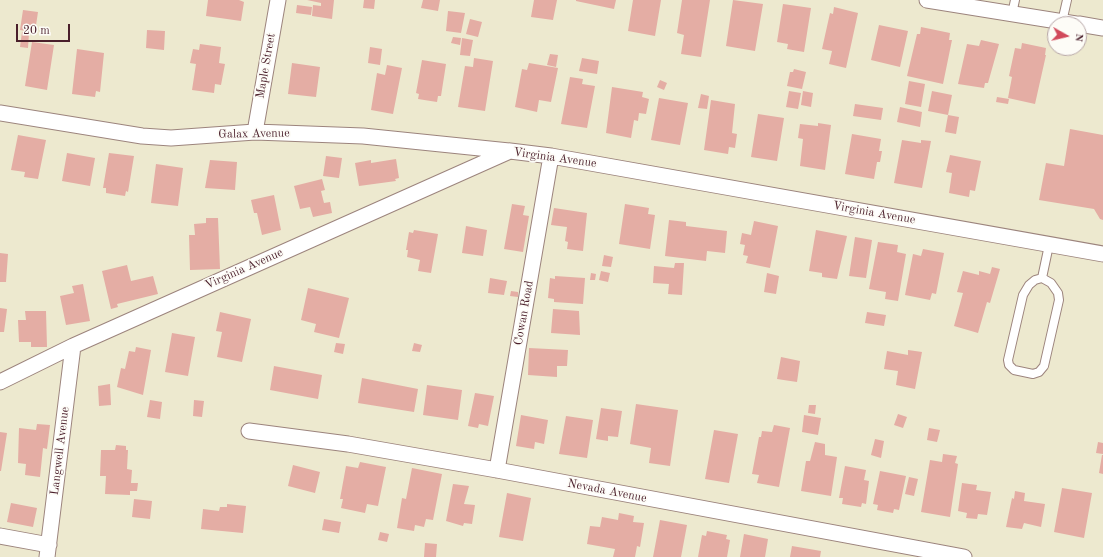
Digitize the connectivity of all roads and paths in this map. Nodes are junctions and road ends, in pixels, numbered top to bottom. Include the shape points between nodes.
1 (278, 0) edge
2 (927, 0) edge
3 (1067, 0) edge
4 (968, 3) edge
5 (1013, 7) edge
6 (1047, 16) edge
7 (1070, 16) edge
8 (1087, 25) edge
9 (1103, 28) edge
10 (0, 113) edge
11 (255, 132) junction
12 (510, 151) junction
13 (551, 156) junction
14 (1049, 245) junction
15 (1103, 254) edge
16 (1042, 278) junction
17 (72, 346) junction
18 (0, 382) edge
19 (250, 431) dead end
20 (497, 470) junction
21 (0, 536) edge
22 (48, 551) edge
23 (964, 557) edge

1 - 11 street, Maple Street
2 - 4 street
3 - 7 lane
4 - 5 street
5 - 6 street
8 - 9 street
10 - 11 street, Galax Avenue via 142,136 171,138
11 - 12 street, Galax Avenue via 363,136
12 - 13 street, Virginia Avenue
12 - 17 street, Virginia Avenue
13 - 14 street, Virginia Avenue
13 - 20 street, Cowan Road
14 - 15 street, Virginia Avenue
14 - 16 lane
16 - 16 lane via 1029,284 1023,295 1008,360 1014,370 1033,374 1044,366 1059,300 1058,293 1051,283
17 - 18 street, Virginia Avenue
17 - 22 street, Langwell Avenue
19 - 20 street, Nevada Avenue via 348,444
20 - 23 street, Nevada Avenue
21 - 22 street

